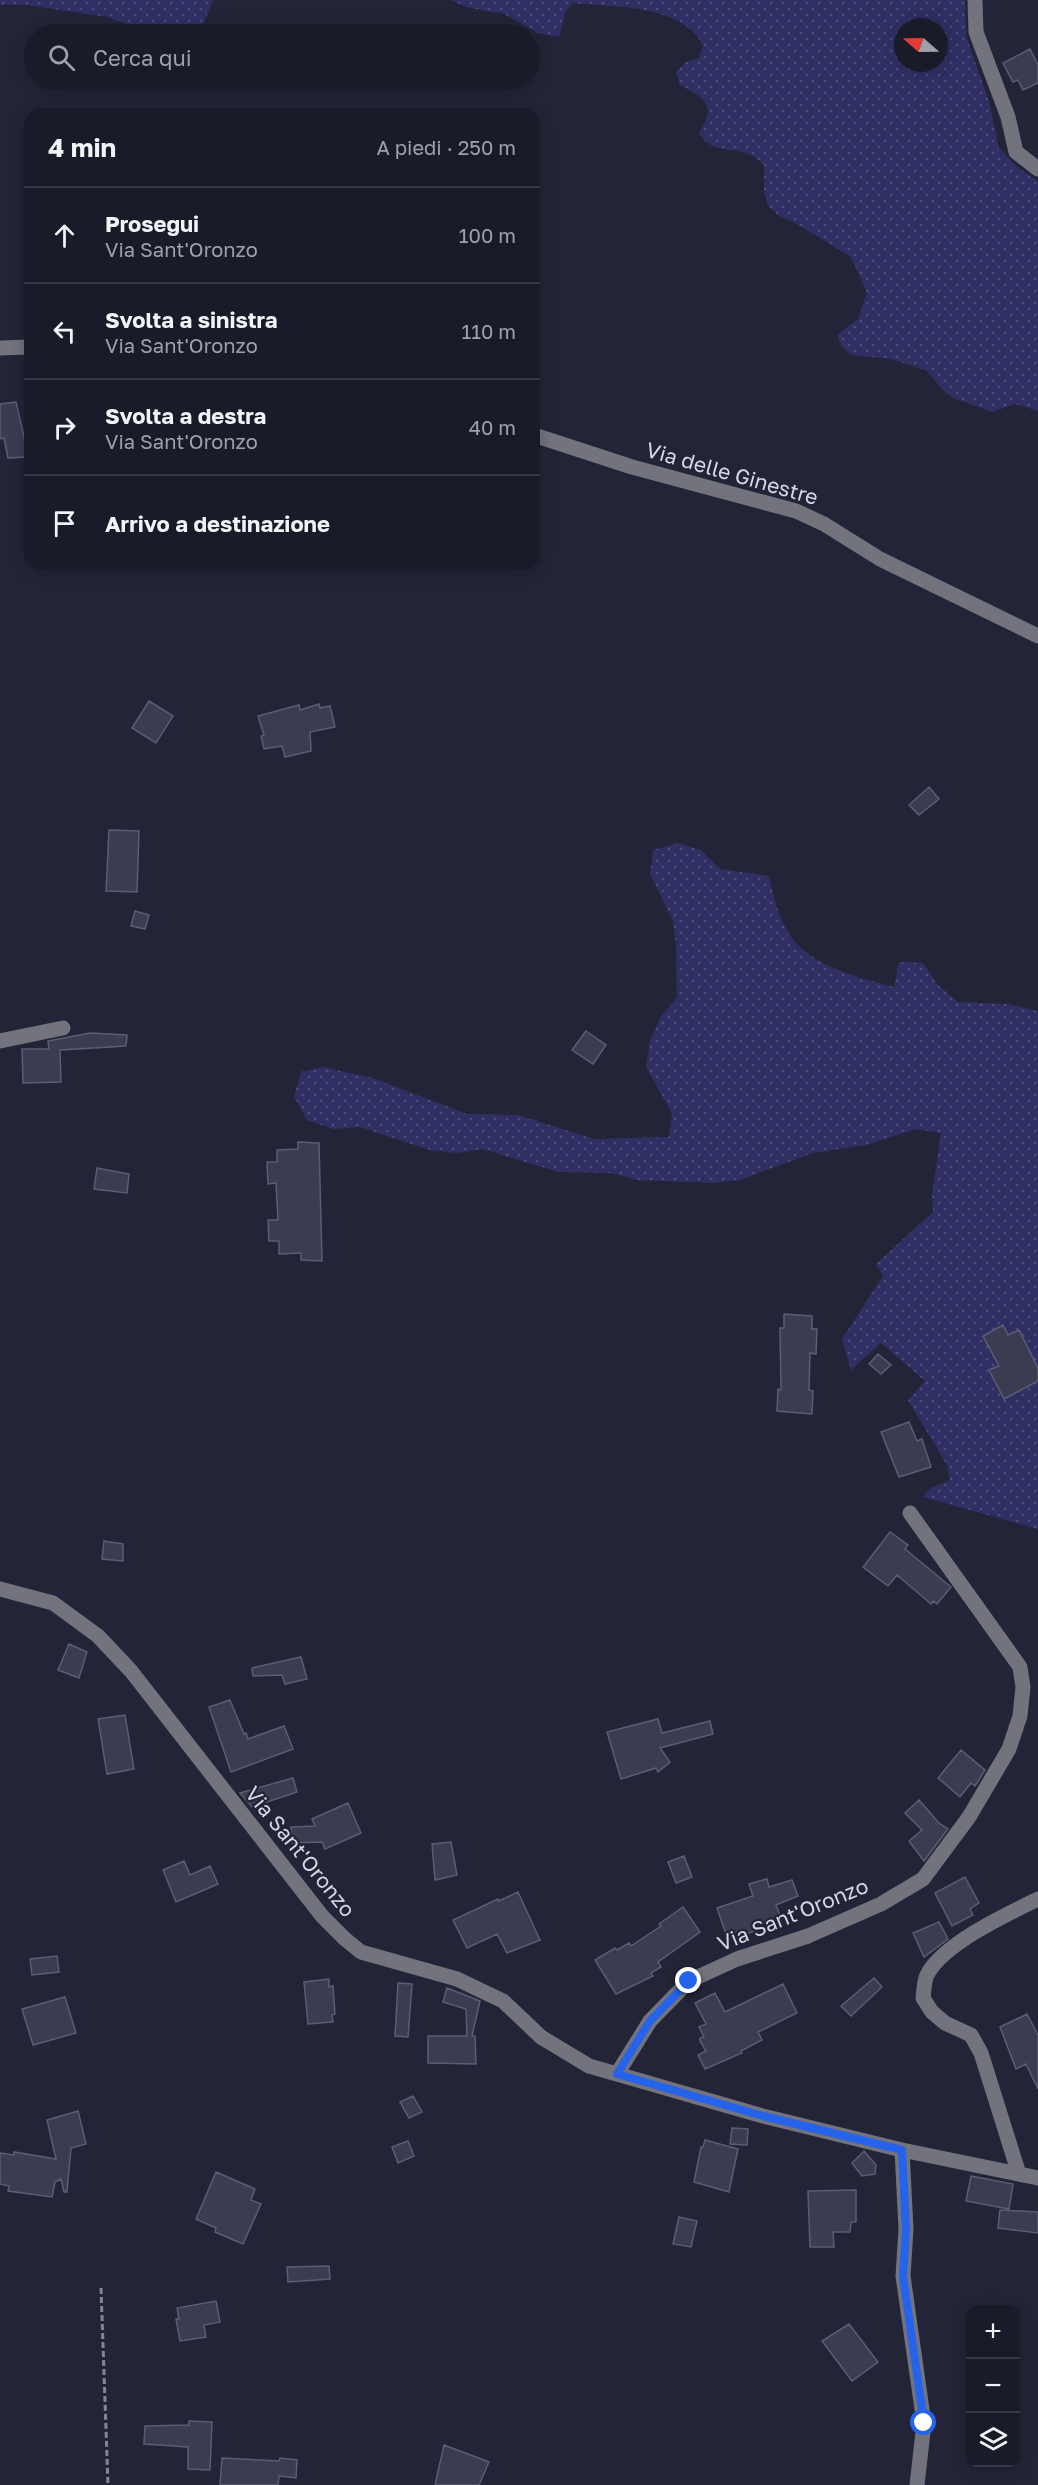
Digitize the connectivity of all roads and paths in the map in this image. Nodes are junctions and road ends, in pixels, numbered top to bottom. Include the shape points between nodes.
1 (975, 0) edge
2 (1038, 169) edge
3 (24, 347) edge
4 (0, 348) edge
5 (540, 437) edge
6 (1038, 636) edge
7 (63, 1028) dead end
8 (0, 1041) edge
9 (910, 1513) dead end
10 (0, 1589) edge
11 (1038, 1899) edge
12 (617, 2074) junction
13 (902, 2150) junction
14 (1019, 2174) junction
15 (1038, 2178) edge
16 (101, 2288) dead end
17 (108, 2485) edge
18 (917, 2485) edge

1 - 2 street via 976,32 1008,117 1016,152
3 - 4 street
5 - 6 street, Via delle Ginestre via 796,511 880,559
7 - 8 street
9 - 12 street, Via Sant'Oronzo via 1020,1667 1020,1716 1009,1749 969,1816 923,1879 808,1936 737,1959 689,1981 650,2021
10 - 12 street, Via Sant'Oronzo via 53,1603 98,1636 131,1671 322,1916 361,1952 457,1979 504,2001 541,2037 567,2054
11 - 14 street via 950,1949 927,1975 923,1998 945,2023 971,2035 981,2053
12 - 13 street, Via Sant'Oronzo
13 - 14 street, Via Sant'Oronzo
13 - 18 street via 906,2229 903,2276 924,2423
14 - 15 street, Via Sant'Oronzo
16 - 17 path

